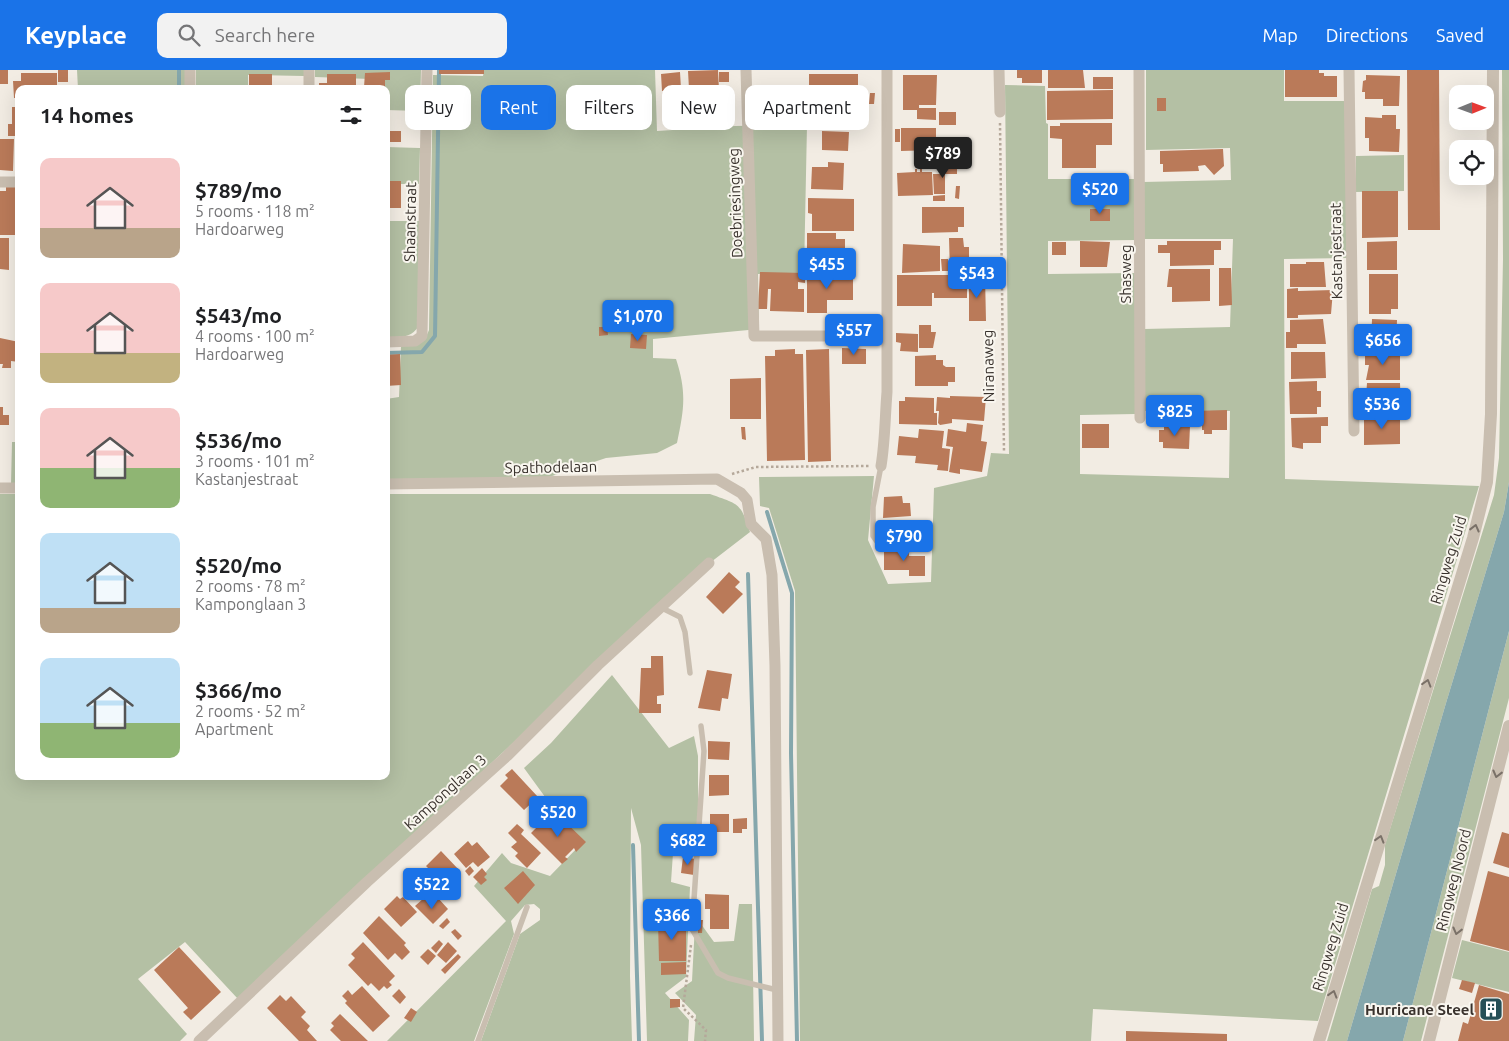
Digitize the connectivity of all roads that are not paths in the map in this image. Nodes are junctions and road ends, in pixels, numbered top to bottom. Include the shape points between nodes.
1 (190, 70) edge
2 (309, 70) edge
3 (427, 70) edge
4 (746, 70) edge
5 (887, 70) edge
6 (999, 70) edge
7 (1139, 70) edge
8 (1349, 70) edge
9 (1493, 70) edge
10 (190, 85) edge
11 (309, 85) edge
12 (1000, 112) road end
13 (0, 182) edge
14 (15, 182) edge
15 (886, 336) junction
16 (390, 342) edge
17 (1140, 418) dead end
18 (1354, 431) dead end
19 (882, 466) joint
20 (390, 484) edge
21 (0, 488) edge
22 (15, 488) edge
23 (912, 549) dead end
24 (709, 563) dead end
25 (662, 608) junction
26 (690, 673) dead end
27 (701, 726) dead end
28 (1509, 726) edge
29 (527, 907) dead end
30 (777, 990) junction
31 (199, 1041) edge
32 (478, 1041) edge
33 (778, 1041) edge
34 (1319, 1041) edge
35 (1429, 1041) edge

1 - 10 street
2 - 11 street
3 - 16 street, Shaanstraat via 422,336 414,341
4 - 15 street, Doebriesingweg via 754,336
5 - 15 street
6 - 12 street
7 - 17 street, Shasweg
8 - 18 street, Kastanjestraat
34 -> 9 street, Ringweg Zuid via 1473,538 1487,482 1491,414
13 - 14 street
15 - 19 street via 886,437
19 - 23 lane via 873,507 873,536 880,546
20 - 30 street, Spathodelaan via 717,479 747,500 751,524 766,539 772,575
21 - 22 street
24 - 25 street, Kamponglaan 3
25 - 26 lane via 680,617
25 - 31 street, Kamponglaan 3
27 - 30 lane via 704,751 692,928 718,973
28 -> 35 street, Ringweg Noord
29 - 32 lane
30 - 33 street

